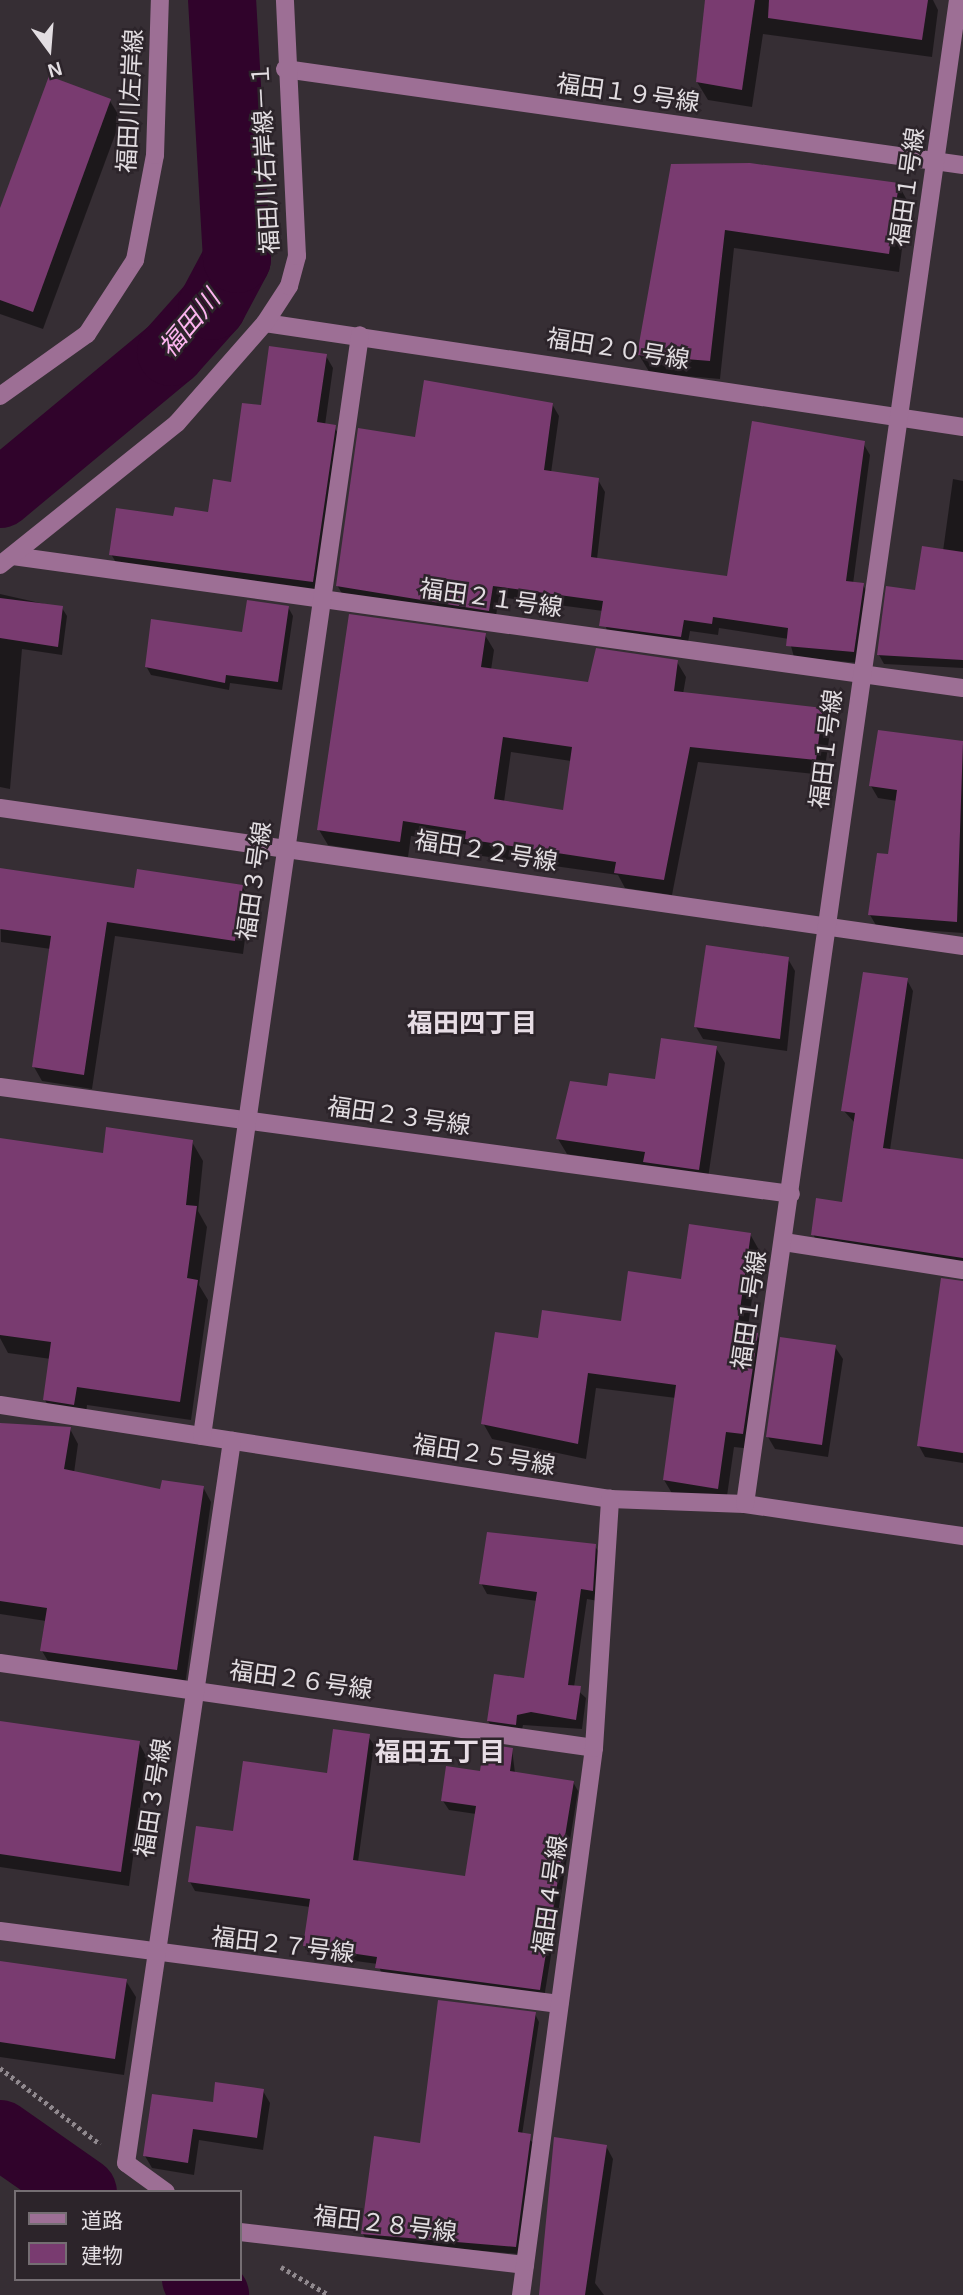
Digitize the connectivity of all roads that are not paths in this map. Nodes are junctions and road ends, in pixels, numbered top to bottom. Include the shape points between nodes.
1 (160, 0) edge
2 (285, 0) edge
3 (958, 0) edge
4 (285, 69) junction
5 (935, 161) junction
6 (963, 165) edge
7 (265, 323) junction
8 (360, 335) junction
9 (0, 396) edge
10 (899, 416) junction
11 (963, 427) edge
12 (6, 561) edge
13 (321, 599) junction
14 (860, 673) junction
15 (963, 688) edge
16 (0, 808) edge
17 (284, 845) junction
18 (830, 928) junction
19 (963, 946) edge
20 (0, 1087) edge
21 (245, 1119) junction
22 (791, 1194) junction
23 (784, 1242) junction
24 (963, 1270) edge
25 (0, 1405) edge
26 (202, 1436) junction
27 (232, 1441) junction
28 (610, 1499) junction
29 (745, 1504) junction
30 (963, 1536) edge
31 (0, 1664) edge
32 (194, 1689) junction
33 (594, 1748) junction
34 (0, 1931) edge
35 (154, 1953) junction
36 (559, 2004) junction
37 (163, 2190) edge
38 (242, 2232) edge
39 (525, 2265) junction
40 (521, 2295) edge

1 - 9 street, 福田川左岸線 via 155,155 135,260 87,334
2 - 4 street, 福田川右岸線－１
3 - 5 street, 福田１号線
4 - 5 street, 福田１９号線
4 - 7 street, 福田川右岸線－１ via 297,256 289,286
5 - 6 street, 福田１９号線
5 - 10 street, 福田１号線
7 - 8 street, 福田２０号線
7 - 12 street, 福田川右岸線－１ via 177,423
8 - 10 street, 福田２０号線
8 - 13 street, 福田３号線
10 - 11 street, 福田２０号線
10 - 14 street, 福田１号線
12 - 13 street, 福田２１号線
13 - 14 street, 福田２１号線
13 - 17 street, 福田３号線
14 - 15 street, 福田２１号線
14 - 18 street, 福田１号線
16 - 17 street, 福田２２号線
17 - 18 street, 福田２２号線
17 - 21 street, 福田３号線
18 - 19 street, 福田２２号線
18 - 22 street, 福田１号線
20 - 21 street, 福田２３号線
21 - 22 street, 福田２３号線
21 - 26 street, 福田３号線
22 - 23 street, 福田１号線
23 - 24 street
23 - 29 street, 福田１号線
25 - 26 street, 福田２５号線
26 - 27 street, 福田２５号線
27 - 28 street, 福田２５号線
27 - 32 street, 福田３号線
28 - 29 street, 福田２５号線
28 - 33 street, 福田４号線
29 - 30 street, 福田２５号線
31 - 32 street, 福田２６号線
32 - 33 street, 福田２６号線
32 - 35 street, 福田３号線
33 - 36 street, 福田４号線
34 - 35 street, 福田２７号線
35 - 36 street, 福田２７号線
35 - 37 street, 福田３号線 via 126,2163
36 - 39 street, 福田４号線
38 - 39 street, 福田２８号線
39 - 40 street, 福田４号線

